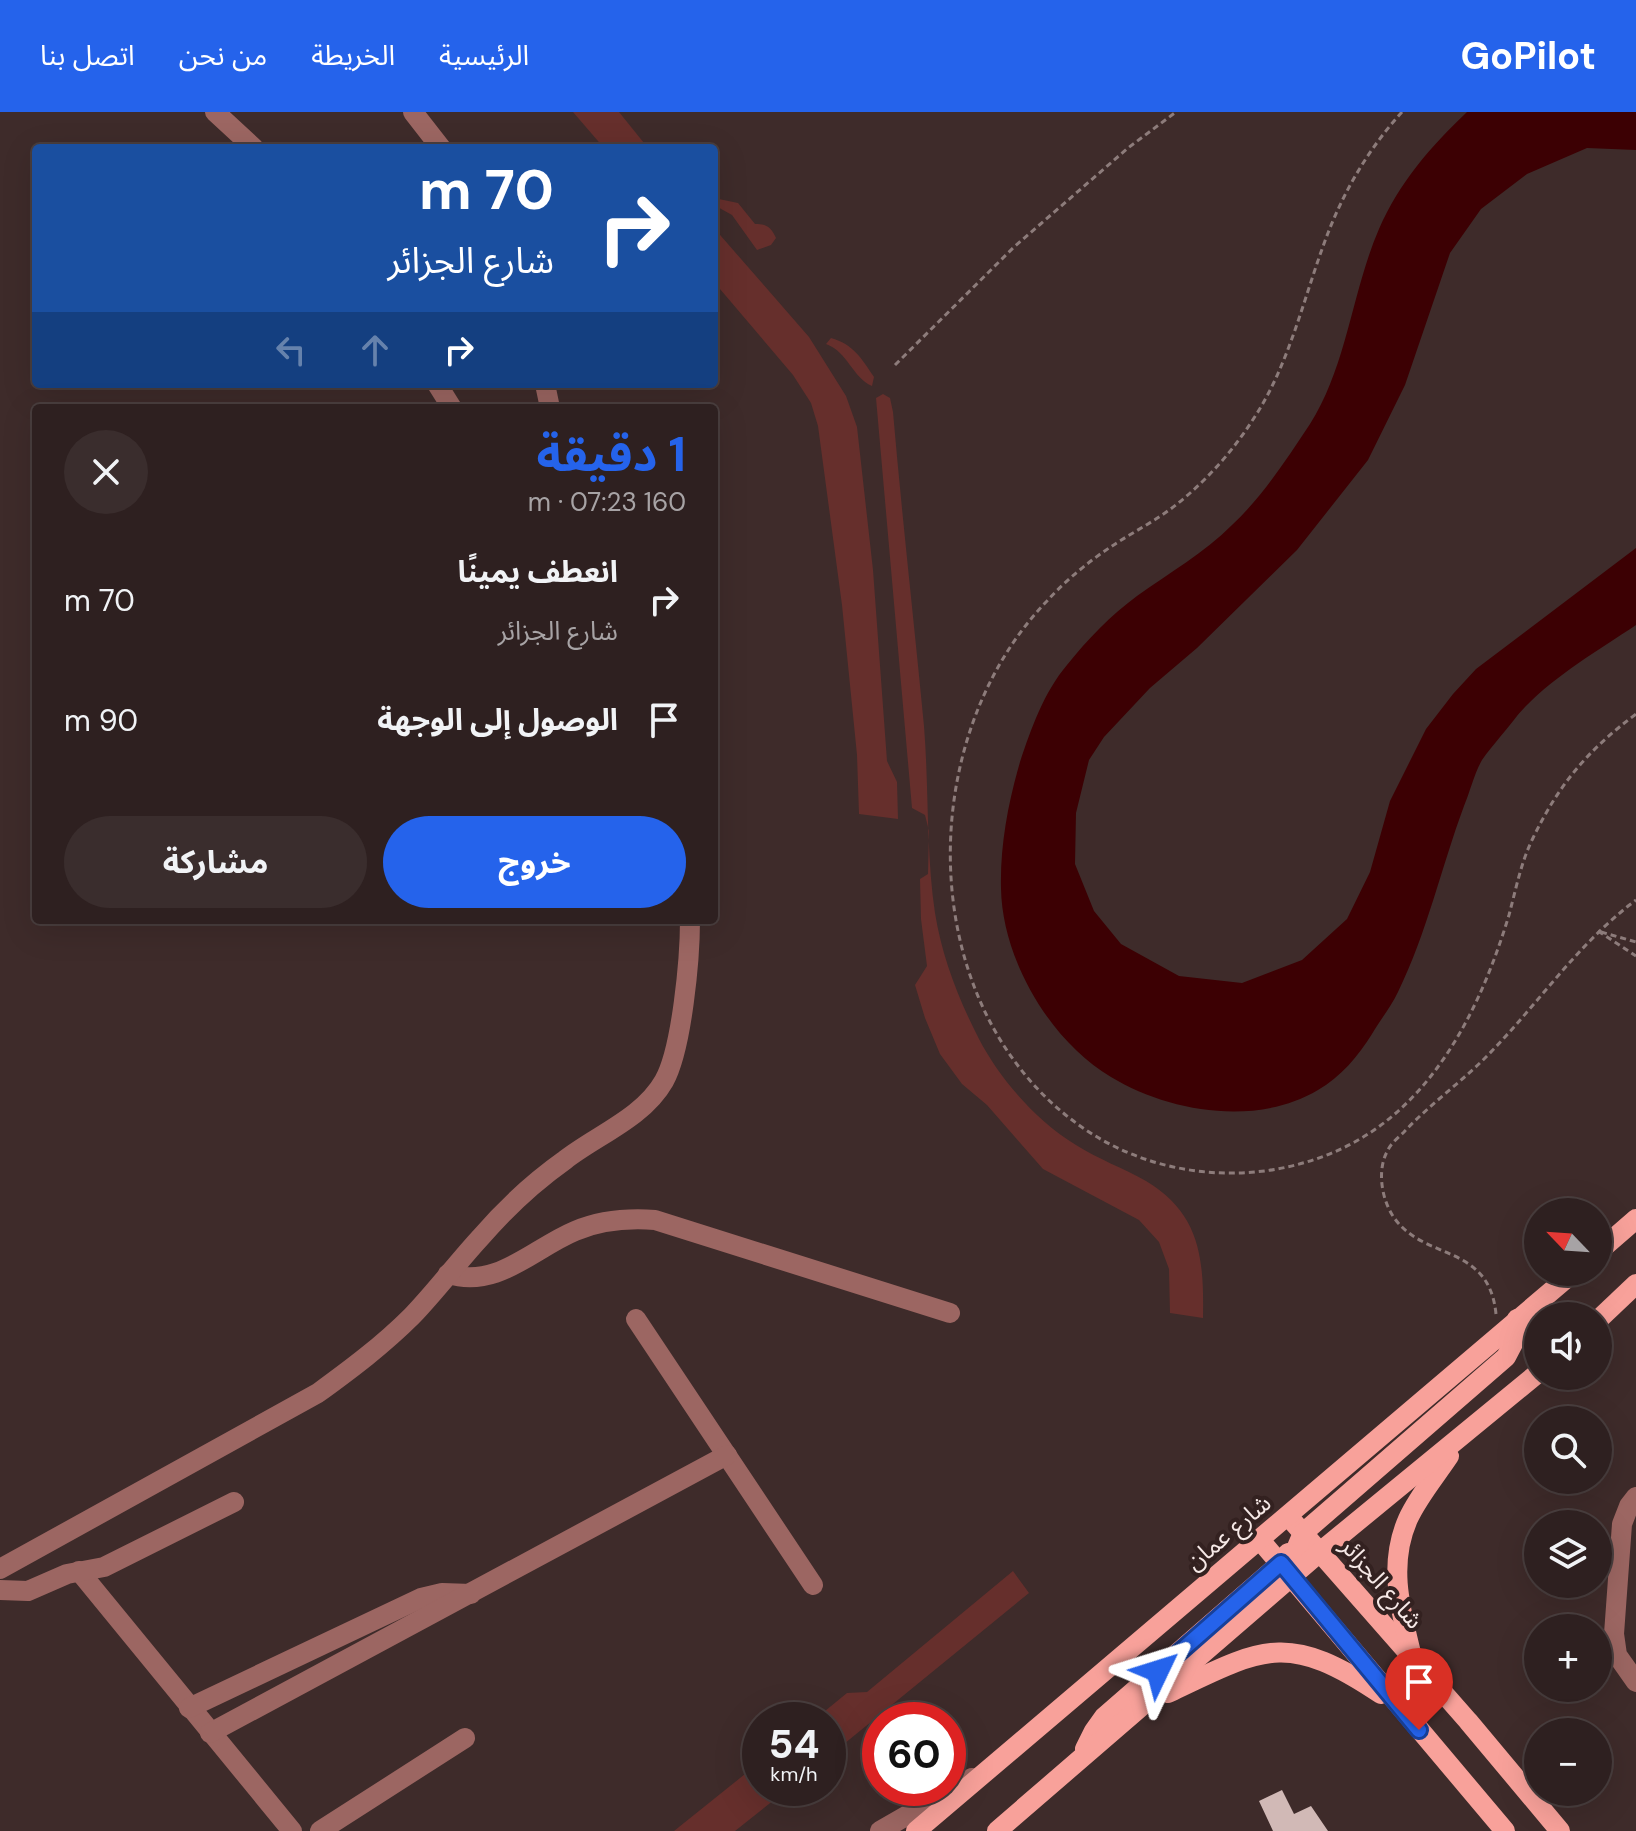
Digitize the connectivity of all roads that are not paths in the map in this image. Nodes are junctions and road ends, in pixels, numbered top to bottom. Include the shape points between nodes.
1 (215, 112) edge
2 (413, 112) edge
3 (250, 144) edge
4 (438, 144) edge
5 (690, 924) edge
6 (1636, 1219) edge
7 (1612, 1240) edge
8 (448, 1274) junction
9 (1636, 1284) edge
10 (1557, 1286) edge
11 (1612, 1307) edge
12 (950, 1313) dead end
13 (636, 1319) dead end
14 (1517, 1319) junction
15 (1524, 1385) edge
16 (1461, 1437) junction
17 (727, 1455) junction
18 (1636, 1497) edge
19 (234, 1502) dead end
20 (1283, 1520) junction
21 (1303, 1533) junction
22 (1260, 1540) junction
23 (1320, 1552) junction
24 (0, 1569) edge
25 (1287, 1570) junction
26 (79, 1571) junction
27 (813, 1585) dead end
28 (0, 1590) edge
29 (472, 1594) junction
30 (1412, 1657) junction
31 (1636, 1682) edge
32 (1143, 1706) junction
33 (1400, 1707) junction
34 (189, 1708) junction
35 (210, 1733) junction
36 (465, 1738) dead end
37 (1080, 1760) junction
38 (986, 1770) junction
39 (292, 1831) edge
40 (320, 1831) edge
41 (880, 1831) edge
42 (916, 1831) edge
43 (997, 1831) edge
44 (1505, 1831) edge
45 (1560, 1831) edge

1 - 3 street
2 - 4 street
5 - 8 street via 677,1042 663,1083 641,1108 534,1185
6 - 7 main road
8 - 12 street via 491,1276 577,1230 641,1219 669,1222
8 - 24 street via 393,1334 318,1393
9 - 11 main road
10 - 14 main road, شارع عمان
13 - 17 street
14 - 20 main road, شارع عمان
14 - 21 main road via 1520,1330 1506,1357
15 - 16 main road
16 - 23 main road
16 - 30 main road via 1410,1516 1398,1550 1397,1587
17 - 27 street
17 - 29 street
18 - 31 street via 1622,1524 1614,1634 1617,1655
19 - 26 street via 117,1562
20 - 21 main road, شارع الجزائر
20 - 22 main road, شارع عمان
20 - 25 main road via 1289,1540
21 - 23 main road, شارع الجزائر
21 - 25 main road
22 - 25 main road
22 - 38 main road, شارع عمان
23 - 25 main road
23 - 30 main road, شارع الجزائر
25 - 32 main road
25 - 33 main road
25 - 37 main road via 1104,1717
26 - 28 street via 28,1591
26 - 34 street
29 - 34 street via 421,1598
29 - 35 street
30 - 45 main road, شارع الجزائر
32 - 33 main road via 1238,1660 1288,1652 1331,1663
32 - 37 main road
33 - 44 main road
34 - 35 street
35 - 39 street
36 - 40 street
37 - 43 main road
38 - 41 street
38 - 42 main road, شارع عمان

